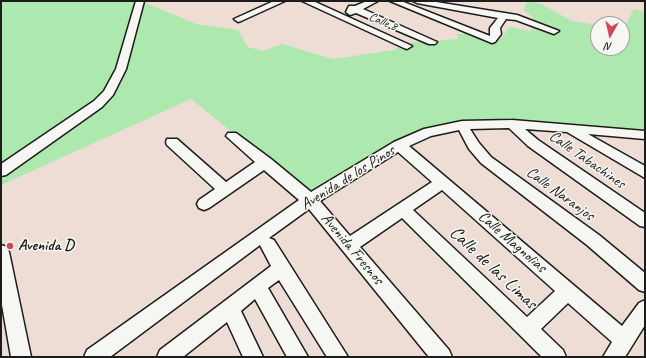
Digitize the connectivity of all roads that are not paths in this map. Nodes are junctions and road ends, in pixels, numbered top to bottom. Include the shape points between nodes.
1 (129, 1) edge
2 (140, 1) edge
3 (281, 1) edge
4 (306, 1) edge
5 (366, 1) edge
6 (374, 1) edge
7 (394, 1) edge
8 (417, 1) edge
9 (354, 8) junction
10 (337, 16) junction
11 (503, 17) junction
12 (238, 19) dead end
13 (554, 31) dead end
14 (432, 42) dead end
15 (407, 46) dead end
16 (512, 124) junction
17 (462, 125) junction
18 (568, 128) junction
19 (645, 135) edge
20 (232, 136) dead end
21 (172, 142) dead end
22 (399, 145) junction
23 (1, 162) edge
24 (266, 162) junction
25 (1, 171) edge
26 (645, 172) edge
27 (442, 182) junction
28 (224, 189) junction
29 (310, 200) junction
30 (204, 204) dead end
31 (402, 210) junction
32 (643, 217) edge
33 (268, 245) dead end
34 (349, 246) junction
35 (1, 252) edge
36 (281, 268) junction
37 (645, 284) edge
38 (258, 287) junction
39 (568, 291) junction
40 (230, 309) junction
41 (645, 310) edge
42 (528, 329) junction
43 (624, 340) junction
44 (21, 357) edge
45 (94, 357) edge
46 (167, 357) edge
47 (253, 357) edge
48 (298, 357) edge
49 (338, 357) edge
50 (442, 357) edge
51 (556, 357) edge
52 (613, 357) edge

1 - 23 street via 112,70 102,90 91,101
2 - 25 street via 121,69 109,93 98,104
3 - 12 street
4 - 10 street, Calle 8
5 - 9 street
6 - 9 street
7 - 11 street via 492,40 496,34 495,28
8 - 11 street
9 - 10 street
9 - 14 street
10 - 15 street, Calle 8
11 - 13 street via 518,18
16 - 17 street, Avenida de los Pinos
16 - 18 street, Avenida de los Pinos
16 - 32 street, Calle Tabachines via 533,144
17 - 22 street, Avenida de los Pinos via 428,132
17 - 37 street, Calle Naranjos via 486,160 593,240
18 - 19 street, Avenida de los Pinos
18 - 26 street
20 - 24 street, Avenida Fresnos
21 - 28 street
22 - 27 street, Calle Magnolias
22 - 29 street, Avenida de los Pinos
24 - 28 street
24 - 29 street, Avenida Fresnos
27 - 31 street
27 - 39 street, Calle Magnolias
28 - 30 street
29 - 34 street, Avenida Fresnos
29 - 45 street, Avenida de los Pinos
31 - 34 street
31 - 42 street, Calle de las Limas
33 - 36 street
34 - 50 street, Avenida Fresnos
35 - 44 street
36 - 38 street
36 - 49 street
38 - 40 street
38 - 48 street
39 - 42 street
39 - 43 street, Calle Magnolias
40 - 46 street
40 - 47 street
41 - 43 street
42 - 51 street, Calle de las Limas
43 - 52 street

